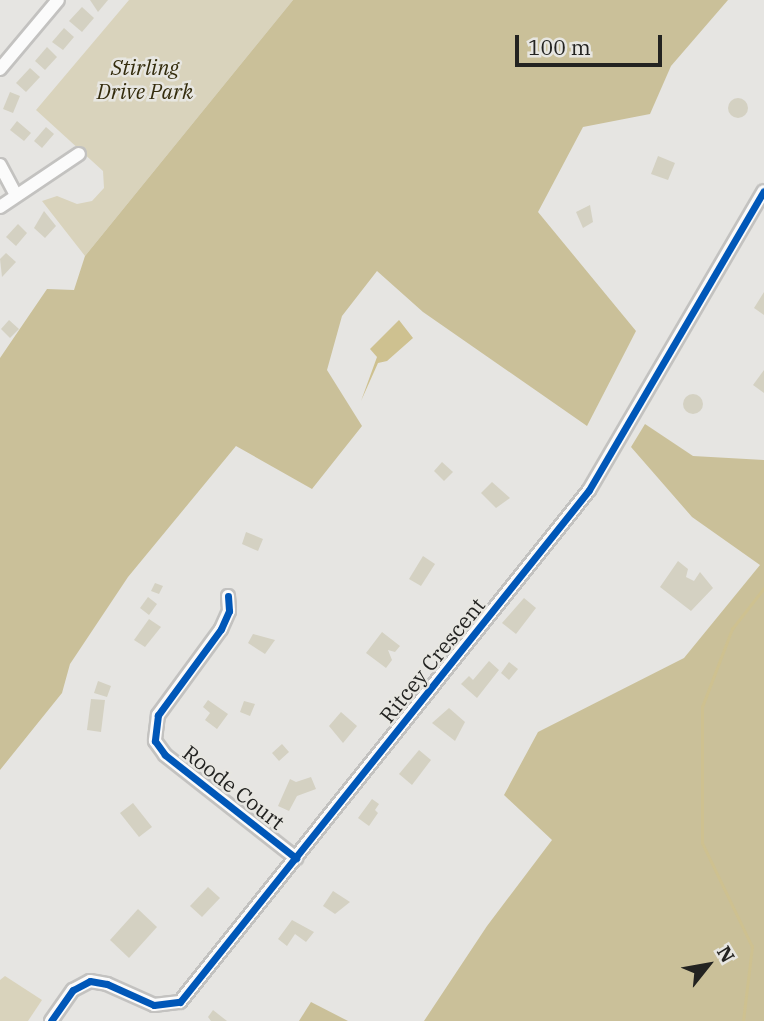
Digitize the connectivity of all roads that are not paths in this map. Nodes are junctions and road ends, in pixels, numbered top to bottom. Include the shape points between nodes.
1 (58, 0) edge
2 (0, 69) edge
3 (79, 154) dead end
4 (0, 165) edge
5 (764, 191) edge
6 (16, 195) junction
7 (0, 206) edge
8 (229, 596) dead end
9 (296, 858) junction
10 (51, 1021) edge

1 - 2 street
3 - 6 street via 46,180
4 - 6 street
5 - 9 street, Ritcey Crescent via 589,491
6 - 7 street
8 - 9 street, Roode Court via 224,624 158,715 155,737 165,755
9 - 10 street, Ritcey Crescent via 178,1003 154,1005 90,981 73,990

